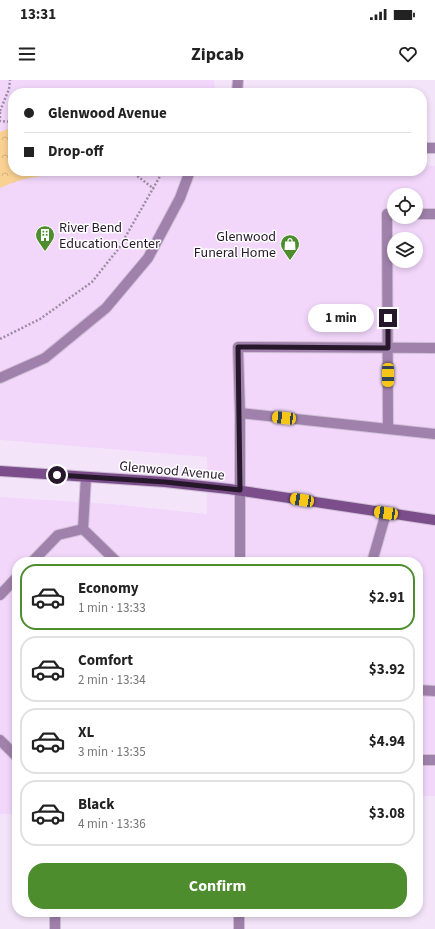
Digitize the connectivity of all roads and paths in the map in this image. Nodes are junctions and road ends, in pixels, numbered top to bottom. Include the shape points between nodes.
1 (8, 92) edge
2 (0, 112) edge
3 (0, 121) edge
4 (137, 176) edge
5 (160, 176) edge
6 (188, 176) edge
7 (154, 189) junction
8 (423, 214) edge
9 (435, 214) edge
10 (387, 224) edge
11 (0, 339) edge
12 (388, 348) junction
13 (435, 348) edge
14 (0, 378) edge
15 (240, 413) junction
16 (388, 428) junction
17 (435, 434) edge
18 (0, 470) edge
19 (86, 477) junction
20 (240, 490) junction
21 (386, 513) junction
22 (435, 520) edge
23 (82, 529) junction
24 (37, 557) edge
25 (111, 557) edge
26 (240, 557) edge
27 (373, 557) edge
28 (12, 582) edge
29 (0, 595) edge
30 (423, 690) edge
31 (435, 690) edge
32 (0, 740) edge
33 (12, 752) edge
34 (423, 760) edge
35 (435, 760) edge
36 (55, 917) edge
37 (239, 917) edge
38 (55, 929) edge
39 (239, 929) edge

1 - 2 path
2 - 3 path
4 - 7 path
5 - 7 path
6 - 14 street via 180,198 148,258 106,308 45,358
7 - 11 path via 119,248 92,282 40,320
8 - 9 street
10 - 12 street
12 - 13 street
12 - 15 street via 238,347
12 - 16 street
15 - 16 street
15 - 20 street
16 - 17 street
18 - 19 street, Glenwood Avenue
19 - 20 street, Glenwood Avenue
19 - 23 street
20 - 21 street, Glenwood Avenue
20 - 26 street
21 - 22 street, Glenwood Avenue
21 - 27 street
23 - 24 street via 58,535
23 - 25 street
28 - 29 street
30 - 31 street
32 - 33 street
34 - 35 street
36 - 38 street
37 - 39 street

